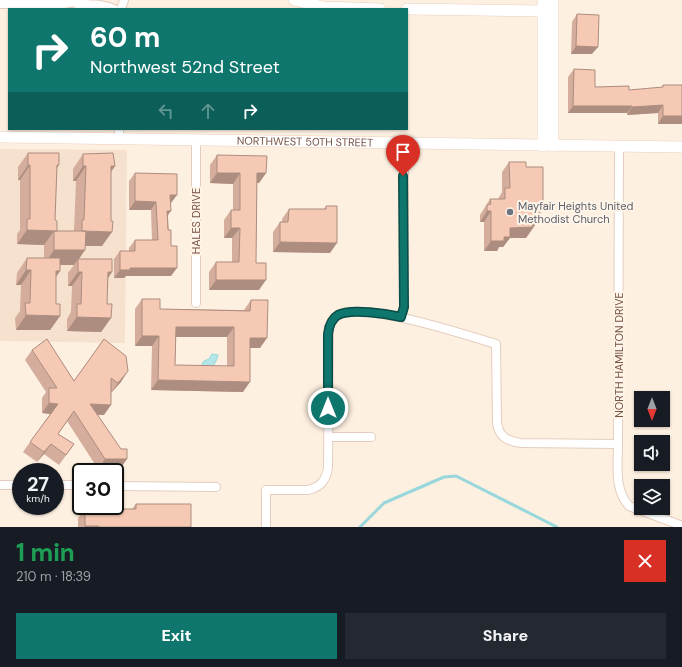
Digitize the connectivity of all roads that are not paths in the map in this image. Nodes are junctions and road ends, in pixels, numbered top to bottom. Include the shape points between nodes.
1 (84, 0) edge
2 (294, 0) edge
3 (553, 0) edge
4 (0, 4) edge
5 (64, 4) junction
6 (543, 6) edge
7 (112, 8) edge
8 (351, 8) edge
9 (408, 9) edge
10 (119, 134) edge
11 (0, 137) edge
12 (196, 140) junction
13 (404, 143) junction
14 (548, 146) junction
15 (619, 147) junction
16 (682, 147) edge
17 (196, 303) dead end
18 (401, 317) junction
19 (328, 437) junction
20 (371, 437) dead end
21 (618, 444) junction
22 (0, 484) edge
23 (12, 485) edge
24 (124, 486) edge
25 (216, 487) dead end
26 (680, 525) dead end
27 (266, 527) edge

1 - 5 street
2 - 8 main road via 322,7
3 - 14 main road
4 - 5 street
5 - 7 street via 102,5
6 - 9 main road
6 - 14 main road
10 - 11 main road, NORTHWEST 50TH STREET
10 - 12 main road, NORTHWEST 50TH STREET
12 - 13 main road, NORTHWEST 50TH STREET
12 - 17 street, HALES DRIVE
13 - 14 main road, NORTHWEST 50TH STREET
13 - 18 street via 404,307
14 - 15 main road, NORTHWEST 50TH STREET
15 - 16 main road, NORTHWEST 50TH STREET
15 - 21 street, NORTH HAMILTON DRIVE
18 - 19 street via 346,313 333,320 328,334
18 - 21 street via 496,344 496,423 501,435 506,439 521,443
19 - 20 street
19 - 27 street via 328,468 325,480 315,489 266,490
21 - 26 street, NORTH HAMILTON DRIVE via 618,478 623,499 630,506
22 - 23 street
24 - 25 street

